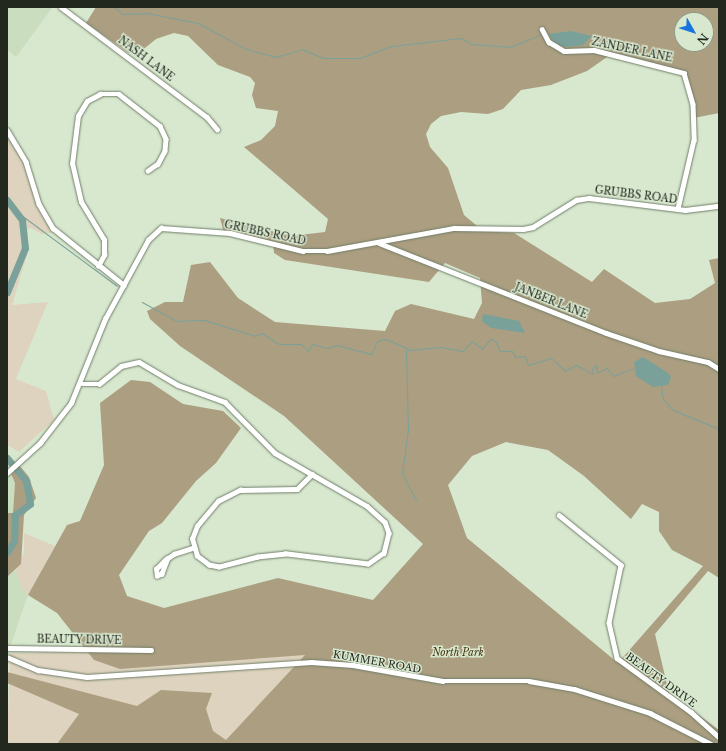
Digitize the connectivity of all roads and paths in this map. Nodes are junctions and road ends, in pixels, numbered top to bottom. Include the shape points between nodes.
1 (61, 7) edge
2 (542, 29) dead end
3 (217, 129) dead end
4 (7, 130) edge
5 (148, 171) dead end
6 (719, 206) edge
7 (678, 209) junction
8 (379, 243) junction
9 (98, 266) junction
10 (124, 285) junction
11 (719, 369) edge
12 (82, 384) junction
13 (8, 472) edge
14 (312, 474) junction
15 (559, 515) dead end
16 (193, 548) junction
17 (168, 558) dead end
18 (7, 648) edge
19 (152, 650) dead end
20 (7, 657) edge
21 (719, 737) edge
22 (711, 744) edge

1 - 3 street, NASH LANE via 207,117
2 - 7 street, ZANDER LANE via 549,42 564,51 594,50 684,73 693,104 694,140
4 - 9 street via 26,162 49,223 64,240
5 - 9 street via 158,164 165,151 166,139 160,126 119,94 100,94 87,101 77,121 72,164 81,202 104,240 104,254
6 - 7 street, GRUBBS ROAD
7 - 8 street, GRUBBS ROAD via 589,198 576,200 533,227 461,228
8 - 10 street, GRUBBS ROAD via 316,252 230,233 164,228 148,240
8 - 11 street, JANBER LANE via 606,333 659,351 708,362
9 - 10 street
10 - 12 street, GRUBBS ROAD via 103,324
12 - 13 street, GRUBBS ROAD via 57,424
12 - 14 street via 102,383 125,364 146,364 178,386 231,405 271,449
14 - 16 street via 297,489 240,490 221,498 195,528
14 - 16 street via 362,502 385,522 390,539 379,559 360,564 275,554 216,567 202,561
15 - 21 street, BEAUTY DRIVE via 621,565 609,618 610,638 617,658
16 - 17 street
18 - 19 street, BEAUTY DRIVE
20 - 22 street, KUMMER ROAD via 38,670 87,677 311,662 353,665 443,681 529,681 574,689 650,714

